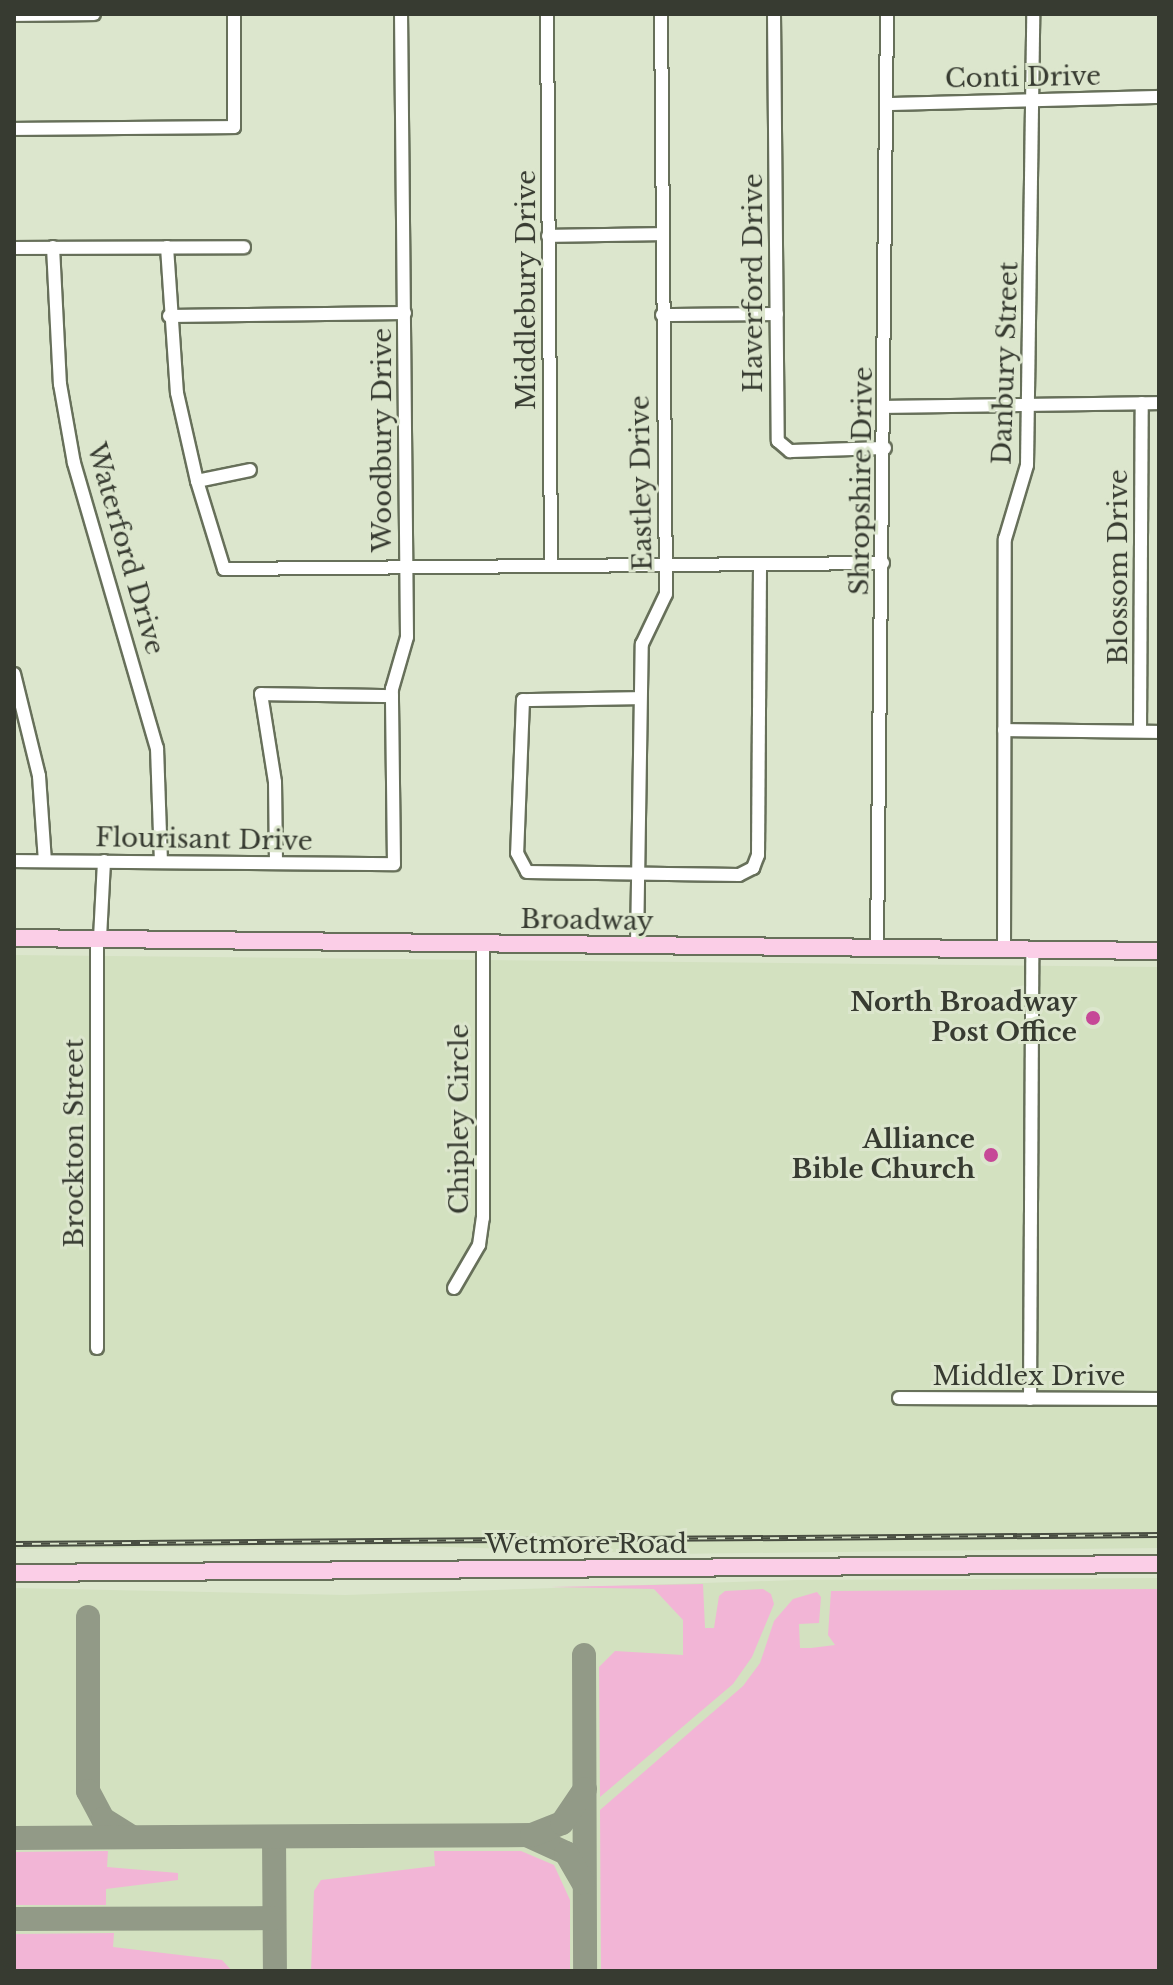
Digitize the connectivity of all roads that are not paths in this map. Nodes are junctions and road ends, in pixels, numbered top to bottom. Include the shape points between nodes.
1 (94, 14) edge
2 (234, 14) edge
3 (401, 14) edge
4 (547, 14) edge
5 (661, 14) edge
6 (774, 14) edge
7 (887, 14) edge
8 (1033, 14) edge
9 (14, 15) edge
10 (1159, 97) edge
11 (1033, 99) junction
12 (888, 104) junction
13 (14, 129) edge
14 (662, 234) junction
15 (548, 236) junction
16 (53, 247) junction
17 (167, 247) junction
18 (244, 247) dead end
19 (14, 248) edge
20 (405, 313) junction
21 (777, 314) junction
22 (662, 315) junction
23 (169, 316) junction
24 (1142, 403) junction
25 (1159, 403) edge
26 (1029, 405) junction
27 (885, 407) junction
28 (885, 448) junction
29 (250, 470) dead end
30 (197, 481) junction
31 (883, 563) junction
32 (551, 565) junction
33 (406, 567) junction
34 (760, 567) junction
35 (666, 569) junction
36 (14, 674) edge
37 (392, 696) junction
38 (640, 698) junction
39 (18, 700) edge
40 (1004, 730) junction
41 (1140, 731) junction
42 (1159, 732) edge
43 (14, 861) edge
44 (45, 861) junction
45 (104, 861) junction
46 (161, 861) junction
47 (276, 863) junction
48 (394, 864) joint
49 (638, 872) junction
50 (14, 938) edge
51 (99, 938) junction
52 (483, 943) junction
53 (637, 946) junction
54 (877, 949) junction
55 (1004, 950) junction
56 (1032, 950) junction
57 (1159, 951) edge
58 (454, 1288) dead end
59 (97, 1348) dead end
60 (899, 1398) dead end
61 (1030, 1399) junction
62 (1159, 1399) edge
63 (1159, 1564) edge
64 (14, 1573) edge

1 - 9 street
2 - 13 street via 234,127
3 - 20 street, Woodbury Drive
4 - 15 street, Middlebury Drive
5 - 14 street, Eastley Drive
6 - 21 street, Haverford Drive
7 - 12 street, Shropshire Drive
8 - 11 street, Danbury Street
10 - 11 street, Conti Drive
11 - 12 street, Conti Drive
11 - 26 street, Danbury Street
12 - 27 street, Shropshire Drive
14 - 15 street
14 - 22 street, Eastley Drive
15 - 32 street, Middlebury Drive
16 - 17 street
16 - 19 street
16 - 46 street, Waterford Drive via 67,423 103,573 143,689 157,748
17 - 18 street
17 - 23 street
20 - 23 street
20 - 33 street, Woodbury Drive
21 - 22 street
21 - 28 street, Haverford Drive via 778,441 790,451
22 - 35 street, Eastley Drive
23 - 30 street via 177,393
24 - 25 street
24 - 26 street
24 - 41 street, Blossom Drive
26 - 27 street
26 - 40 street, Danbury Street via 1025,474 1005,539
27 - 28 street, Shropshire Drive
28 - 31 street, Shropshire Drive
29 - 30 street
30 - 33 street via 224,569
31 - 34 street
31 - 54 street, Shropshire Drive
32 - 33 street
32 - 35 street
33 - 37 street, Woodbury Drive via 407,637
34 - 35 street
34 - 49 street via 756,862 739,875
35 - 38 street, Eastley Drive via 661,610 642,644
36 - 39 street
37 - 47 street via 261,694 275,782
37 - 48 street, Woodbury Drive
38 - 49 street, Eastley Drive
38 - 49 street via 523,700 517,853 522,867 534,874
39 - 44 street via 39,776
40 - 41 street
40 - 55 street, Danbury Street
41 - 42 street
43 - 44 street, Flourisant Drive
44 - 45 street, Flourisant Drive
45 - 46 street, Flourisant Drive
45 - 51 street, Brockton Street
46 - 47 street, Flourisant Drive
47 - 48 street, Flourisant Drive
49 - 53 street, Eastley Drive
50 - 51 main road, Broadway
51 - 52 main road, Broadway
51 - 59 street, Brockton Street
52 - 53 main road, Broadway
52 - 58 street, Chipley Circle via 483,1218 479,1245
53 - 54 main road, Broadway
54 - 55 main road, Broadway
55 - 56 main road, Broadway
56 - 57 main road, Broadway
56 - 61 street
60 - 61 street, Middlex Drive
61 - 62 street, Middlex Drive
63 - 64 main road, Wetmore Road

